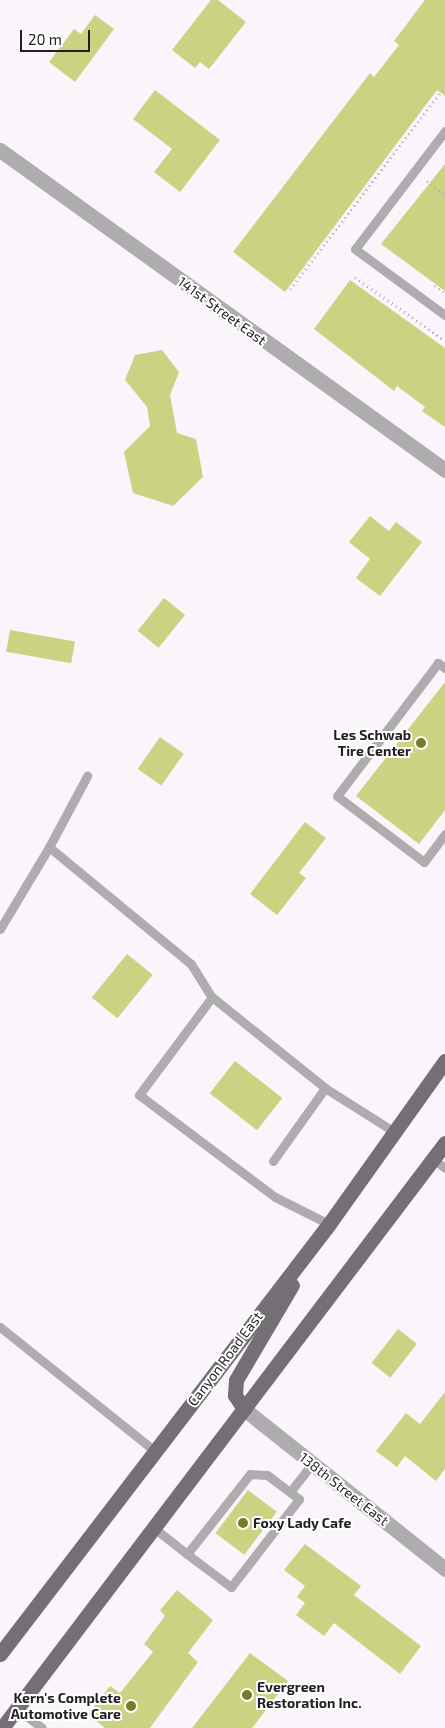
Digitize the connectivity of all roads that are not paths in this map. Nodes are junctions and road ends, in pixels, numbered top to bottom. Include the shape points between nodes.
1 (445, 131) edge
2 (0, 150) edge
3 (445, 315) edge
4 (445, 470) edge
5 (445, 668) edge
6 (87, 776) dead end
7 (445, 834) edge
8 (442, 846) edge
9 (49, 847) junction
10 (0, 929) edge
11 (212, 997) junction
12 (445, 1061) edge
13 (325, 1088) junction
14 (393, 1131) junction
15 (445, 1143) edge
16 (273, 1161) dead end
17 (439, 1163) edge
18 (328, 1224) junction
19 (0, 1327) edge
20 (244, 1409) junction
21 (154, 1451) junction
22 (312, 1464) junction
23 (290, 1492) junction
24 (154, 1528) junction
25 (187, 1554) junction
26 (445, 1570) edge
27 (0, 1654) edge
28 (17, 1709) junction
29 (2, 1728) edge
30 (42, 1728) edge

1 - 3 lane via 355,249
2 - 4 street, 141st Street East
5 - 8 lane via 438,663 338,796 424,862
6 - 9 lane
7 - 8 lane
9 - 10 lane
9 - 11 lane via 191,964
11 - 13 lane
11 - 18 lane via 139,1095 275,1197
12 - 14 main road, Canyon Road East
13 - 14 lane
13 - 16 lane
14 - 18 main road, Canyon Road East
15 - 17 main road
17 - 20 main road
18 - 20 main road via 236,1380 235,1395
18 - 21 main road, Canyon Road East
19 - 21 lane
20 - 22 street, 138th Street East
20 - 24 main road
21 - 27 main road, Canyon Road East
22 - 23 lane
22 - 26 street, 138th Street East
23 - 25 lane via 268,1474 250,1474
23 - 25 lane via 299,1499 231,1587
24 - 25 lane
24 - 28 main road
28 - 29 main road
28 - 30 lane

